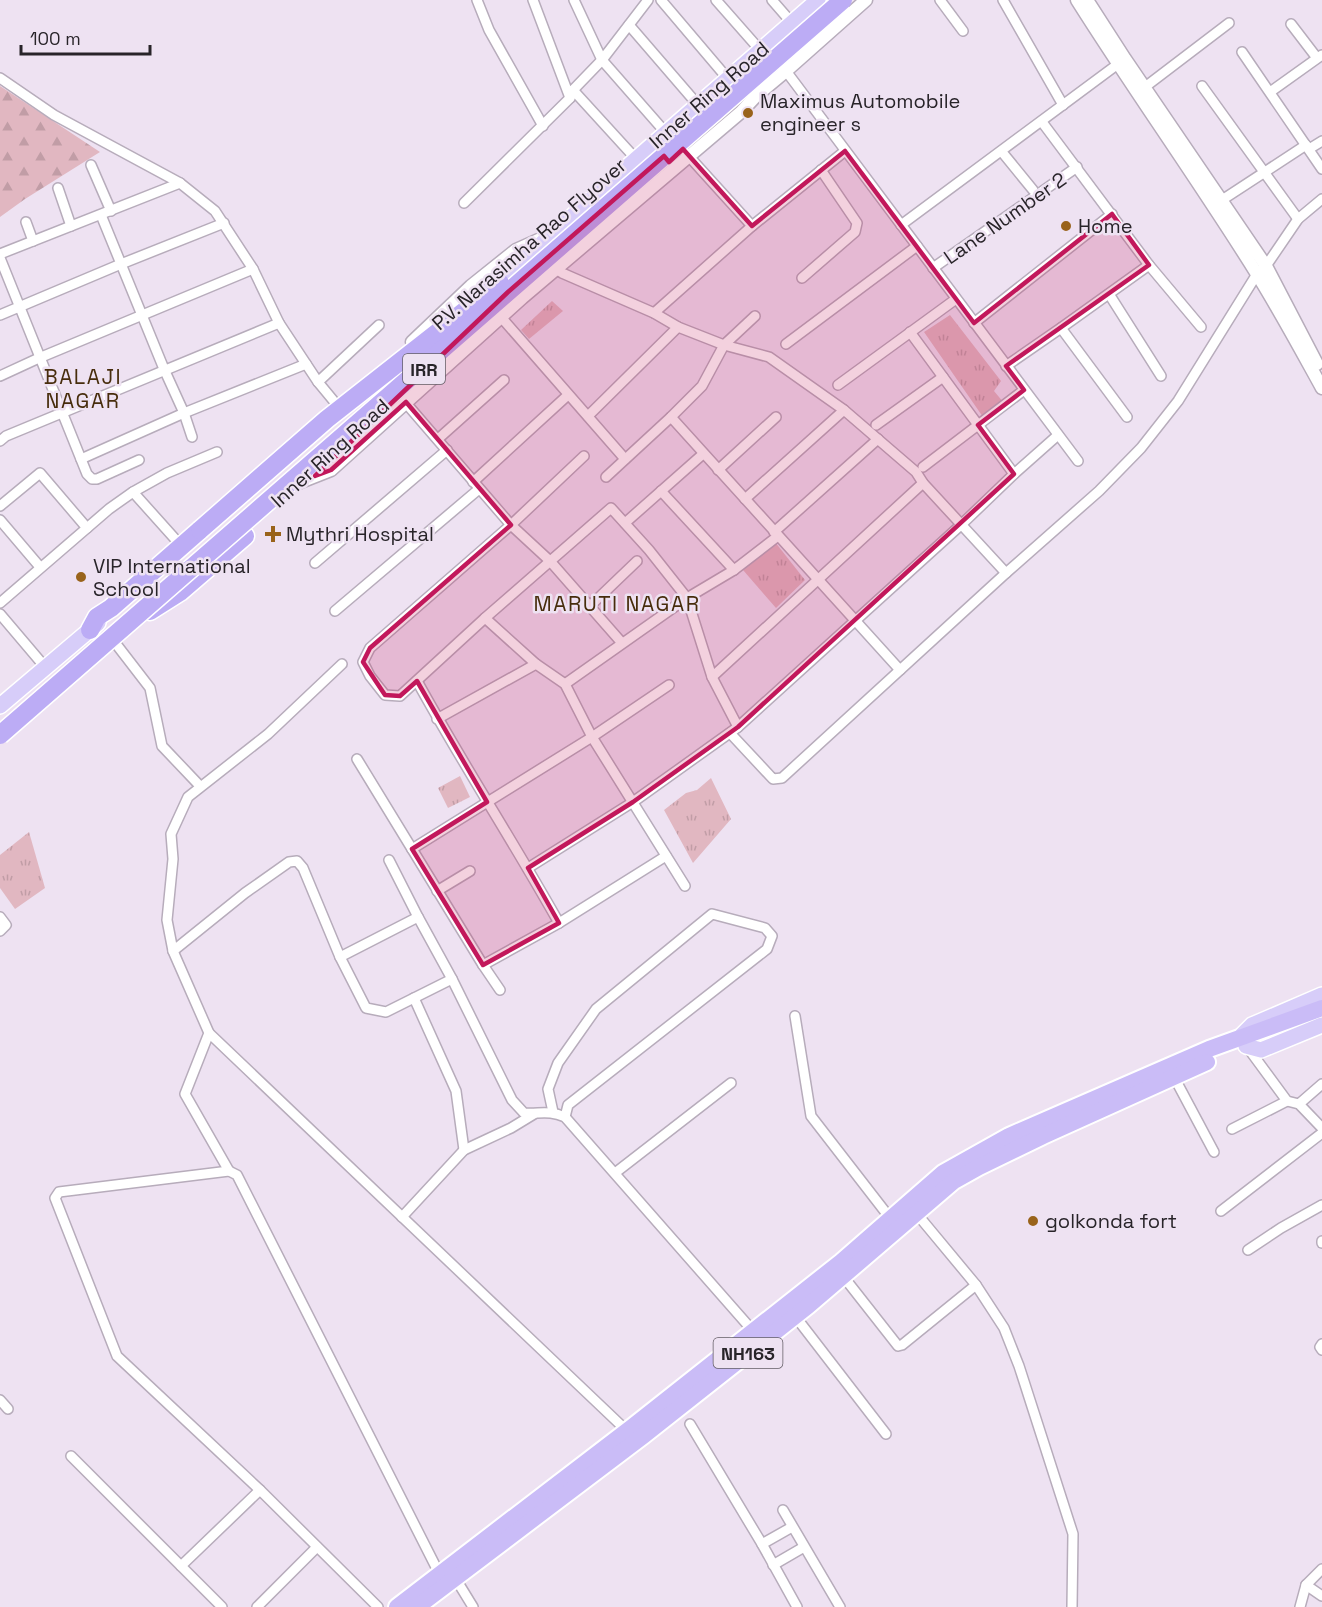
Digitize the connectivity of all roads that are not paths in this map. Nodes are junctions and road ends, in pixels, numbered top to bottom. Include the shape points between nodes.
1 (477, 0) edge
2 (533, 0) edge
3 (648, 0) edge
4 (661, 0) edge
5 (716, 0) edge
6 (772, 0) edge
7 (818, 0) edge
8 (827, 0) edge
9 (843, 0) edge
10 (852, 0) edge
11 (866, 0) edge
12 (940, 0) edge
13 (1003, 0) edge
14 (1077, 0) edge
15 (1087, 0) edge
16 (576, 1) edge
17 (792, 22) junction
18 (1228, 23) dead end
19 (1291, 24) dead end
20 (629, 25) junction
21 (963, 32) dead end
22 (760, 51) junction
23 (1242, 52) dead end
24 (1319, 56) edge
25 (602, 60) junction
26 (1118, 64) junction
27 (784, 68) junction
28 (0, 78) edge
29 (728, 79) junction
30 (1202, 86) dead end
31 (1145, 87) junction
32 (1270, 92) junction
33 (572, 94) junction
34 (698, 105) junction
35 (1063, 105) junction
36 (1042, 122) junction
37 (543, 126) junction
38 (666, 133) junction
39 (1322, 141) edge
40 (653, 145) junction
41 (1307, 147) junction
42 (845, 151) junction
43 (686, 152) junction
44 (1002, 152) junction
45 (636, 159) junction
46 (669, 162) junction
47 (91, 165) dead end
48 (1077, 167) junction
49 (1322, 169) edge
50 (821, 170) junction
51 (1264, 172) junction
52 (180, 183) junction
53 (57, 188) dead end
54 (1033, 190) dead end
55 (1322, 199) edge
56 (1222, 200) junction
57 (464, 203) dead end
58 (111, 211) junction
59 (1112, 214) junction
60 (101, 215) junction
61 (1298, 219) junction
62 (26, 222) dead end
63 (224, 223) junction
64 (901, 225) junction
65 (71, 226) junction
66 (752, 226) junction
67 (33, 241) junction
68 (916, 246) junction
69 (0, 254) edge
70 (0, 258) edge
71 (121, 264) junction
72 (1149, 265) junction
73 (552, 267) junction
74 (933, 268) junction
75 (253, 269) junction
76 (1262, 270) junction
77 (802, 278) dead end
78 (504, 288) junction
79 (1109, 294) junction
80 (956, 299) junction
81 (20, 307) junction
82 (654, 313) junction
83 (0, 315) edge
84 (142, 316) junction
85 (755, 316) dead end
86 (501, 317) junction
87 (974, 322) junction
88 (279, 323) junction
89 (379, 325) dead end
90 (678, 327) junction
91 (1201, 327) dead end
92 (1061, 328) junction
93 (910, 332) junction
94 (786, 344) dead end
95 (724, 345) junction
96 (39, 357) junction
97 (306, 364) junction
98 (1006, 366) junction
99 (164, 369) junction
100 (1322, 372) edge
101 (0, 376) edge
102 (1161, 376) dead end
103 (943, 377) junction
104 (504, 380) dead end
105 (318, 382) junction
106 (838, 385) dead end
107 (1322, 388) edge
108 (1024, 390) junction
109 (568, 394) junction
110 (405, 402) junction
111 (339, 409) junction
112 (844, 410) junction
113 (62, 412) junction
114 (184, 413) junction
115 (588, 416) junction
116 (671, 417) junction
117 (776, 417) dead end
118 (1127, 417) dead end
119 (876, 425) dead end
120 (978, 425) junction
121 (1058, 435) junction
122 (192, 437) dead end
123 (438, 439) junction
124 (878, 439) junction
125 (0, 441) edge
126 (447, 450) junction
127 (217, 452) dead end
128 (703, 454) junction
129 (584, 456) dead end
130 (81, 459) junction
131 (625, 459) junction
132 (139, 460) dead end
133 (1078, 461) dead end
134 (923, 467) dead end
135 (718, 470) junction
136 (1014, 474) junction
137 (606, 477) dead end
138 (298, 483) junction
139 (923, 483) junction
140 (476, 485) junction
141 (662, 491) junction
142 (133, 492) junction
143 (745, 499) junction
144 (0, 506) edge
145 (625, 523) junction
146 (1, 524) edge
147 (963, 524) junction
148 (511, 525) junction
149 (87, 528) junction
150 (776, 534) junction
151 (176, 540) junction
152 (550, 561) junction
153 (637, 561) dead end
154 (315, 563) dead end
155 (40, 567) junction
156 (734, 570) junction
157 (1006, 573) junction
158 (818, 580) junction
159 (687, 598) junction
160 (0, 603) edge
161 (589, 607) junction
162 (335, 611) dead end
163 (0, 614) edge
164 (485, 618) junction
165 (135, 621) junction
166 (854, 621) junction
167 (87, 633) junction
168 (113, 639) junction
169 (622, 643) junction
170 (342, 664) dead end
171 (536, 664) junction
172 (45, 667) junction
173 (900, 670) junction
174 (712, 677) junction
175 (417, 681) junction
176 (565, 684) junction
177 (669, 685) dead end
178 (0, 706) edge
179 (437, 719) junction
180 (0, 721) edge
181 (738, 727) junction
182 (730, 733) junction
183 (0, 735) edge
184 (592, 737) junction
185 (0, 744) edge
186 (357, 759) dead end
187 (200, 786) junction
188 (488, 802) junction
189 (633, 802) junction
190 (412, 849) junction
191 (666, 856) junction
192 (389, 860) dead end
193 (528, 868) junction
194 (470, 870) dead end
195 (685, 886) dead end
196 (437, 891) junction
197 (418, 916) junction
198 (0, 917) edge
199 (559, 923) junction
200 (0, 931) edge
201 (173, 951) junction
202 (340, 957) junction
203 (483, 965) junction
204 (452, 978) junction
205 (500, 990) dead end
206 (1322, 995) edge
207 (414, 998) junction
208 (1322, 1008) edge
209 (795, 1016) dead end
210 (1322, 1019) edge
211 (1322, 1025) edge
212 (209, 1033) junction
213 (1243, 1041) junction
214 (1174, 1077) junction
215 (731, 1083) dead end
216 (1322, 1084) edge
217 (1287, 1101) junction
218 (1299, 1104) junction
219 (553, 1112) junction
220 (534, 1114) junction
221 (565, 1117) junction
222 (1322, 1128) edge
223 (1232, 1129) dead end
224 (1322, 1133) edge
225 (464, 1150) junction
226 (1214, 1152) dead end
227 (229, 1171) junction
228 (615, 1173) junction
229 (1322, 1205) edge
230 (1221, 1211) dead end
231 (917, 1214) junction
232 (402, 1217) junction
233 (890, 1218) junction
234 (1248, 1250) dead end
235 (843, 1276) junction
236 (976, 1285) junction
237 (795, 1316) junction
238 (753, 1331) junction
239 (1322, 1344) edge
240 (1322, 1350) edge
241 (0, 1400) edge
242 (8, 1409) dead end
243 (690, 1424) dead end
244 (627, 1431) junction
245 (886, 1434) dead end
246 (71, 1456) dead end
247 (260, 1490) junction
248 (783, 1510) dead end
249 (792, 1527) junction
250 (762, 1544) junction
251 (317, 1546) junction
252 (804, 1546) junction
253 (773, 1565) junction
254 (182, 1566) junction
255 (1322, 1569) edge
256 (447, 1576) junction
257 (1306, 1585) junction
258 (1322, 1596) edge
259 (222, 1607) edge
260 (257, 1607) edge
261 (378, 1607) edge
262 (397, 1607) edge
263 (417, 1607) edge
264 (473, 1607) edge
265 (797, 1607) edge
266 (840, 1607) edge
267 (1072, 1607) edge
268 (1300, 1607) edge

1 - 37 street via 489,30
2 - 33 street
3 - 20 street
4 - 29 street
5 - 22 street
6 - 17 street
7 - 17 main road, Inner Ring Road / IRR
8 - 78 highway, P.V. Narasimha Rao Flyover
9 - 78 highway, P.V. Narasimha Rao Flyover, bridge
10 - 27 main road, Inner Ring Road / IRR
11 - 27 street
12 - 21 street
13 - 35 street
14 - 26 street
15 - 31 street
16 - 25 street
17 - 22 main road, Inner Ring Road / IRR
18 - 31 street
19 - 24 street
20 - 25 street
20 - 34 street
22 - 29 main road, Inner Ring Road / IRR
23 - 32 street
24 - 32 street
25 - 33 street
25 - 38 street
26 - 35 street
26 - 76 street via 1210,202
27 - 42 street
27 - 43 main road, Inner Ring Road / IRR
28 - 52 street via 54,115
29 - 34 main road, Inner Ring Road / IRR
30 - 51 street
31 - 56 street
32 - 41 street
33 - 37 street
33 - 45 street
34 - 38 main road, Inner Ring Road / IRR
35 - 36 street
36 - 44 street
36 - 48 street
37 - 57 street
38 - 40 main road, Inner Ring Road / IRR
39 - 41 street
40 - 45 main road, Inner Ring Road / IRR
40 - 46 main road
41 - 49 street
41 - 51 street
42 - 50 street
42 - 64 street
43 - 46 main road, Inner Ring Road / IRR
43 - 66 street
43 - 73 street
44 - 54 street
44 - 64 street
45 - 111 main road, Inner Ring Road / IRR via 556,232
46 - 73 main road, Inner Ring Road / IRR
47 - 58 street
48 - 59 street
48 - 74 street, Lane Number 2
50 - 66 street
50 - 77 street via 857,223 855,232
51 - 56 street
51 - 61 street
52 - 58 street
52 - 63 street
53 - 65 street
55 - 61 street
56 - 76 street
58 - 60 street
59 - 72 street
59 - 87 street
60 - 65 street
60 - 71 street
61 - 76 street
62 - 67 street
63 - 71 street
63 - 75 street
64 - 68 street
65 - 67 street
66 - 82 street
67 - 69 street
68 - 74 street
68 - 94 street
70 - 81 street
71 - 81 street
71 - 84 street
72 - 79 street
72 - 91 street
73 - 82 street
73 - 86 street
73 - 138 main road, Inner Ring Road / IRR via 493,308
74 - 80 street
75 - 84 street
75 - 88 street
76 - 100 street
76 - 107 street
76 - 157 street via 1178,401 1141,448 1100,491
78 - 165 highway, bridge via 354,442 180,592
78 - 167 highway, bridge via 327,419 98,617
78 - 180 highway, P.V. Narasimha Rao Flyover, bridge
78 - 183 highway, P.V. Narasimha Rao Flyover, bridge
79 - 92 street
79 - 102 street
80 - 87 street
80 - 93 street
81 - 83 street
81 - 96 street
82 - 90 street
84 - 96 street
84 - 99 street
85 - 95 street
86 - 109 street
86 - 110 street
87 - 98 street
88 - 97 street
88 - 99 street
89 - 105 street
90 - 95 street
90 - 115 street
92 - 98 street
92 - 118 street
93 - 103 street
93 - 106 street
95 - 112 street via 769,357
95 - 116 street via 702,386
96 - 101 street
96 - 113 street
97 - 105 street
97 - 114 street
98 - 108 street
99 - 113 street
99 - 114 street
103 - 119 street
103 - 120 street
104 - 123 street
105 - 111 street
108 - 120 street
108 - 121 street
109 - 115 street
109 - 140 street
110 - 123 street
110 - 138 street via 331,470
111 - 151 street
111 - 167 main road, Inner Ring Road / IRR
112 - 124 street
112 - 143 street
113 - 125 street
113 - 130 street
114 - 122 street
114 - 130 street
115 - 131 street
116 - 128 street
116 - 131 street
117 - 135 street
120 - 134 street
120 - 136 street
121 - 133 street
121 - 136 street
123 - 126 street
124 - 139 street
124 - 150 street
126 - 140 street
126 - 154 street
127 - 142 street via 167,472
128 - 135 street
128 - 141 street
129 - 148 street
130 - 132 street via 92,479
131 - 137 street
135 - 143 street
136 - 147 street
138 - 165 main road, Inner Ring Road / IRR
139 - 147 street
139 - 158 street
140 - 148 street
140 - 162 street
141 - 145 street
141 - 156 street
142 - 149 street
142 - 151 street
143 - 150 street
144 - 149 street via 40,473
145 - 152 street via 611,508
145 - 159 street
146 - 155 street
147 - 157 street
147 - 166 street
148 - 152 street
148 - 175 street via 370,648 363,662 385,695 400,696
149 - 155 street
150 - 156 street
150 - 158 street
151 - 167 street via 96,611 87,625
152 - 161 street
152 - 164 street
153 - 161 street
155 - 160 street
156 - 159 street
157 - 173 street
158 - 166 street
158 - 174 street
159 - 169 street
159 - 174 street
161 - 169 street
163 - 172 street
164 - 171 street
164 - 175 street
165 - 168 main road, Inner Ring Road / IRR
166 - 173 street
166 - 181 street
167 - 172 main road, Inner Ring Road / IRR
168 - 185 main road, Inner Ring Road / IRR
168 - 187 street via 150,688 162,746
169 - 176 street
170 - 187 street via 268,734
171 - 176 street
171 - 179 street
172 - 178 main road, Inner Ring Road / IRR
173 - 182 street via 782,778 772,779
174 - 181 street
175 - 179 street
176 - 184 street
177 - 184 street
179 - 188 street
181 - 182 street
182 - 189 street
184 - 188 street
184 - 189 street
186 - 190 street
187 - 201 street via 188,797 171,834 173,859 167,920
188 - 190 street
188 - 193 street
189 - 191 street
189 - 193 street
190 - 196 street
191 - 195 street
191 - 199 street
192 - 197 street
193 - 199 street
194 - 196 street
196 - 203 street
197 - 202 street
197 - 204 street
198 - 200 street via 6,925
199 - 203 street
201 - 202 street via 245,893 289,862 297,861
201 - 212 street
202 - 207 street via 366,1008 386,1012
203 - 205 street
204 - 207 street
204 - 220 street via 512,1100 524,1113
206 - 213 main road via 1252,1025
207 - 225 street via 456,1091
208 - 213 highway, NH163
209 - 233 street via 811,1116
210 - 213 highway, NH163
211 - 213 main road via 1261,1050
212 - 227 street via 185,1094
212 - 232 street
213 - 214 highway, NH163
213 - 217 street
213 - 233 highway, NH163 via 1209,1049 1009,1137 943,1173
214 - 226 street
214 - 231 highway, NH163 via 979,1167 954,1181
215 - 228 street
216 - 218 street
217 - 218 street
217 - 223 street
218 - 222 street
219 - 220 street
219 - 221 street
219 - 221 street via 548,1089 558,1063 596,1009 712,914 765,928 772,936 767,949 568,1105
220 - 225 street
221 - 228 street
224 - 230 street
225 - 232 street
227 - 247 street via 59,1192 55,1198 117,1356
227 - 256 street via 237,1175
228 - 238 street
229 - 234 street
231 - 235 highway, NH163
231 - 236 street
232 - 244 street
233 - 238 highway, NH163
235 - 236 street via 898,1346
235 - 237 highway, NH163
236 - 267 street via 1004,1328 1019,1366 1073,1534
237 - 245 street
237 - 256 highway, NH163 via 643,1436
238 - 244 highway, NH163
239 - 240 street
241 - 242 street
243 - 250 street
244 - 256 highway, NH163
246 - 254 street
247 - 251 street
247 - 254 street
248 - 249 street
249 - 250 street
249 - 252 street
250 - 253 street
251 - 260 street
251 - 261 street
252 - 253 street
252 - 266 street
253 - 265 street
254 - 259 street
255 - 257 street
256 - 262 highway, NH163
256 - 263 highway, NH163
256 - 264 street
257 - 258 street
257 - 268 street

